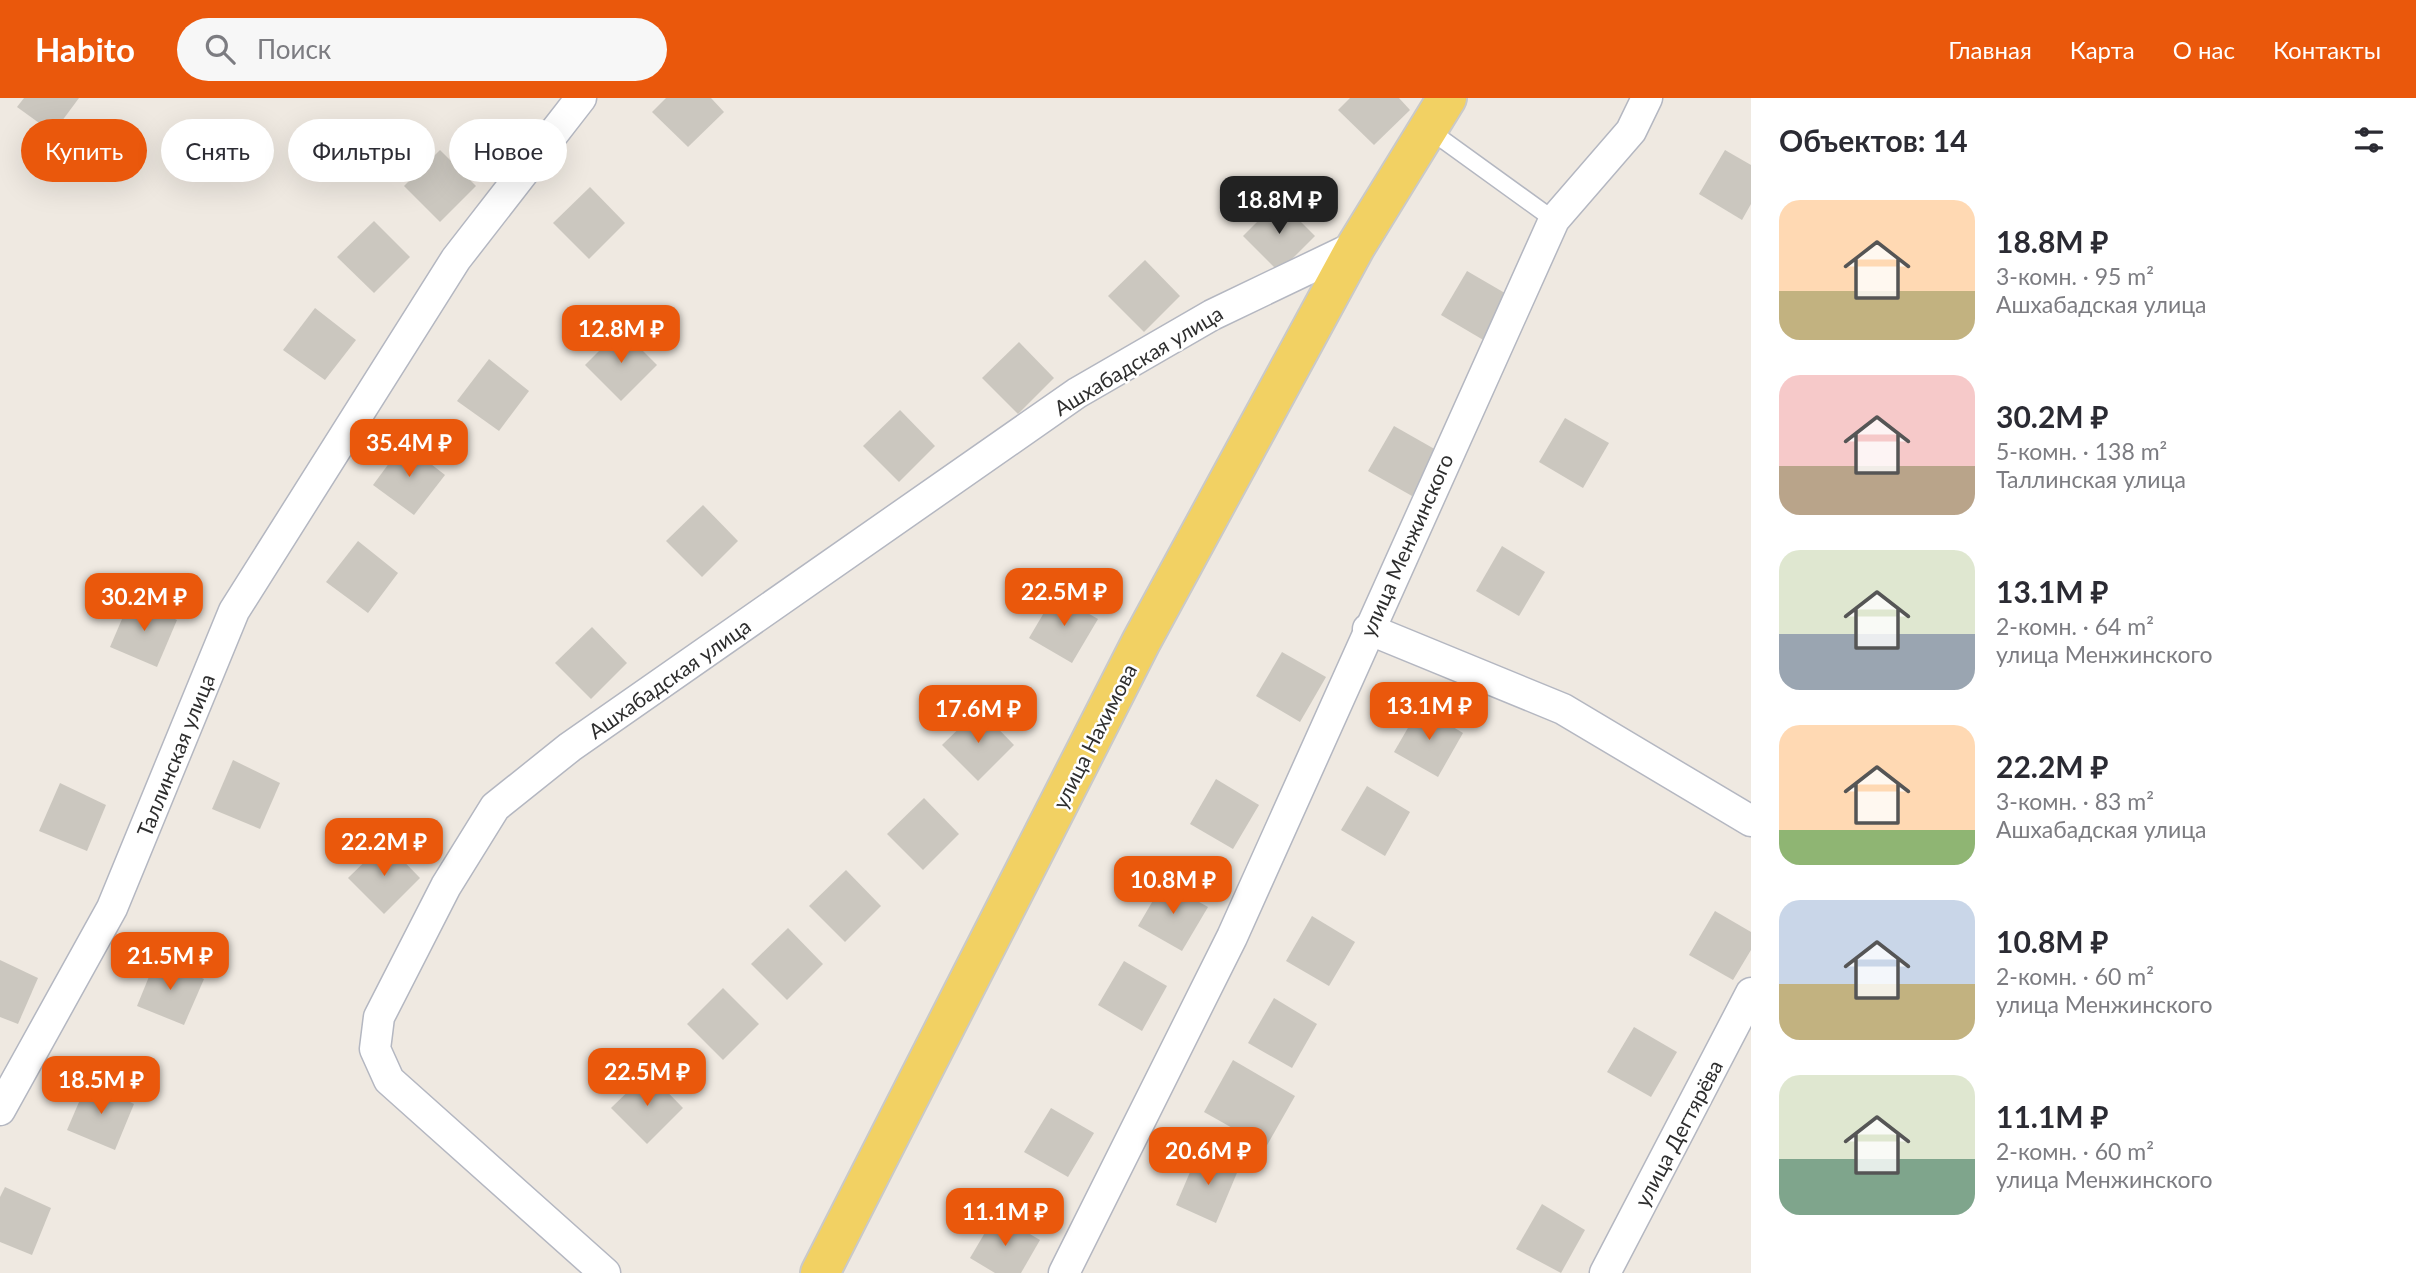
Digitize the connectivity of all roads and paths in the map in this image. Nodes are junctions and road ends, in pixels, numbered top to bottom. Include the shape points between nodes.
1 (581, 98) edge
2 (1647, 98) edge
3 (1437, 113) edge
4 (1554, 220) junction
5 (1356, 246) junction
6 (1368, 629) junction
7 (1751, 821) edge
8 (1751, 993) edge
9 (0, 1111) edge
10 (605, 1273) edge
11 (820, 1273) edge
12 (1064, 1273) edge
13 (1605, 1273) edge

1 - 9 street, Таллинская улица via 456,259 234,611 112,908
2 - 4 street, улица Менжинского via 1631,131
3 - 4 lane
3 - 5 main road, улица Нахимова
4 - 6 street, улица Менжинского
5 - 10 street, Ашхабадская улица via 1212,315 1077,393 570,747 495,807 446,886 379,1017 375,1049 388,1080
5 - 11 main road, улица Нахимова via 1141,642
6 - 7 street via 1563,709
6 - 12 street, улица Менжинского via 1232,937
8 - 13 street, улица Дегтярёва

